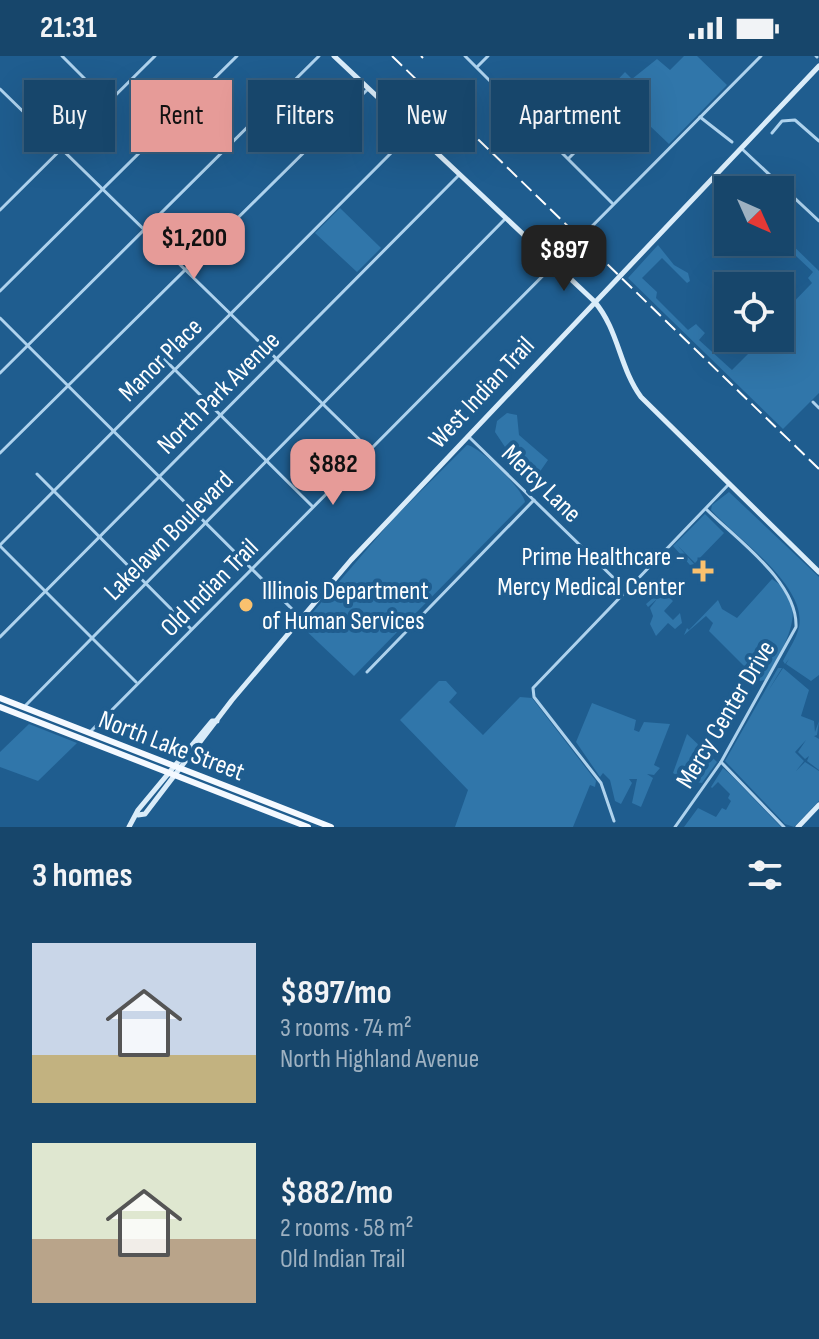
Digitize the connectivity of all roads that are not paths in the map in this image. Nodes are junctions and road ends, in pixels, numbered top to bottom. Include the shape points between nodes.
1 (62, 56) edge
2 (155, 56) edge
3 (237, 56) edge
4 (319, 56) edge
5 (334, 56) edge
6 (465, 56) edge
7 (488, 56) edge
8 (761, 56) edge
9 (819, 66) edge
10 (477, 67) junction
11 (86, 80) edge
12 (491, 81) edge
13 (368, 88) junction
14 (0, 89) edge
15 (115, 96) edge
16 (378, 97) edge
17 (24, 112) edge
18 (700, 117) junction
19 (772, 133) dead end
20 (819, 141) edge
21 (732, 142) dead end
22 (741, 148) junction
23 (59, 152) edge
24 (65, 152) edge
25 (391, 152) edge
26 (438, 152) edge
27 (563, 152) edge
28 (575, 152) edge
29 (569, 158) junction
30 (461, 173) junction
31 (104, 189) junction
32 (613, 204) junction
33 (0, 210) edge
34 (508, 217) junction
35 (817, 220) edge
36 (145, 229) junction
37 (555, 264) junction
38 (188, 268) junction
39 (0, 291) edge
40 (594, 301) junction
41 (231, 311) junction
42 (0, 318) edge
43 (26, 347) junction
44 (159, 354) dead end
45 (277, 357) junction
46 (175, 370) junction
47 (0, 373) edge
48 (66, 387) junction
49 (813, 402) dead end
50 (323, 403) junction
51 (819, 408) edge
52 (220, 415) junction
53 (113, 431) junction
54 (467, 435) junction
55 (370, 450) junction
56 (0, 453) edge
57 (267, 461) junction
58 (37, 474) dead end
59 (159, 477) junction
60 (729, 484) junction
61 (54, 491) junction
62 (534, 500) junction
63 (313, 507) junction
64 (705, 509) junction
65 (205, 523) junction
66 (100, 537) junction
67 (0, 545) edge
68 (251, 569) junction
69 (819, 572) edge
70 (145, 583) junction
71 (626, 590) junction
72 (46, 592) junction
73 (300, 617) junction
74 (191, 629) junction
75 (0, 637) edge
76 (91, 637) junction
77 (367, 672) dead end
78 (137, 683) junction
79 (0, 698) edge
80 (0, 707) edge
81 (24, 708) junction
82 (217, 721) junction
83 (90, 735) junction
84 (721, 762) junction
85 (172, 767) junction
86 (181, 770) junction
87 (167, 773) junction
88 (176, 776) junction
89 (819, 805) edge
90 (138, 815) junction
91 (614, 821) dead end
92 (129, 827) edge
93 (308, 827) edge
94 (331, 827) edge
95 (675, 827) edge
96 (784, 827) edge
97 (798, 827) edge

1 - 11 street
2 - 15 street
3 - 31 street
4 - 36 street
5 - 13 main road
6 - 10 street
7 - 10 street
8 - 18 street, Old Indian Trail
9 - 22 main road, West Indian Trail
10 - 12 street
13 - 16 main road
13 - 38 street
14 - 17 street
18 - 21 street
18 - 32 street, Old Indian Trail
19 - 20 street via 782,121 795,120
22 - 35 street
22 - 40 main road, West Indian Trail
23 - 33 street
24 - 31 street
25 - 41 street, Manor Place
26 - 30 main road
27 - 29 street
28 - 29 street
29 - 32 street
30 - 34 main road
30 - 45 street, North Park Avenue
31 - 36 street
31 - 39 street
32 - 37 street, Old Indian Trail
34 - 37 main road
34 - 50 street, Lakelawn Boulevard
36 - 38 street
36 - 43 street
37 - 40 main road
37 - 55 street, Old Indian Trail
38 - 41 street
38 - 48 street
40 - 54 main road, West Indian Trail
40 - 60 main road via 610,322 636,390
41 - 45 street
41 - 46 street, Manor Place
42 - 43 street
43 - 47 street
43 - 48 street
44 - 46 street
45 - 50 street
45 - 52 street, North Park Avenue
46 - 52 street
46 - 53 street, Manor Place
48 - 53 street
48 - 56 street
49 - 51 street
50 - 55 street
50 - 57 street, Lakelawn Boulevard
52 - 57 street
52 - 59 street, North Park Avenue
53 - 59 street
53 - 61 street, Manor Place
54 - 62 street, Mercy Lane
54 - 73 main road, West Indian Trail
55 - 63 street, Old Indian Trail
57 - 63 street
57 - 65 street, Lakelawn Boulevard
58 - 61 street
59 - 65 street
59 - 66 street, North Park Avenue
60 - 64 street
60 - 69 main road
61 - 66 street
61 - 67 street, Manor Place
62 - 71 street, Mercy Lane
62 - 77 street
63 - 68 street, Old Indian Trail
64 - 71 street
64 - 84 street, Mercy Center Drive via 785,587 796,617 793,638
65 - 68 street
65 - 70 street, Lakelawn Boulevard
66 - 70 street
66 - 72 street, North Park Avenue
67 - 72 street
68 - 73 street
68 - 74 street, Old Indian Trail
70 - 74 street
70 - 76 street, Lakelawn Boulevard
71 - 91 street via 532,691 601,783
72 - 75 street, North Park Avenue
72 - 76 street
73 - 82 main road, West Indian Trail
74 - 78 street, Old Indian Trail
76 - 78 street
76 - 81 street, Lakelawn Boulevard
78 - 83 street, Old Indian Trail
79 - 81 main road, North Lake Street
80 - 87 main road, North Lake Street
81 - 83 main road, North Lake Street
82 - 85 main road, West Indian Trail
82 - 86 main road, West Indian Trail
83 - 85 main road, North Lake Street
84 - 95 street, Mercy Center Drive
84 - 96 street
85 - 86 main road, North Lake Street
85 - 87 main road, West Indian Trail
86 - 88 main road, West Indian Trail
86 - 94 main road, North Lake Street
87 - 88 main road, North Lake Street
87 - 90 main road, West Indian Trail
88 - 90 main road, West Indian Trail via 145,814
88 - 93 main road, North Lake Street
89 - 97 main road
90 - 92 main road, West Indian Trail

